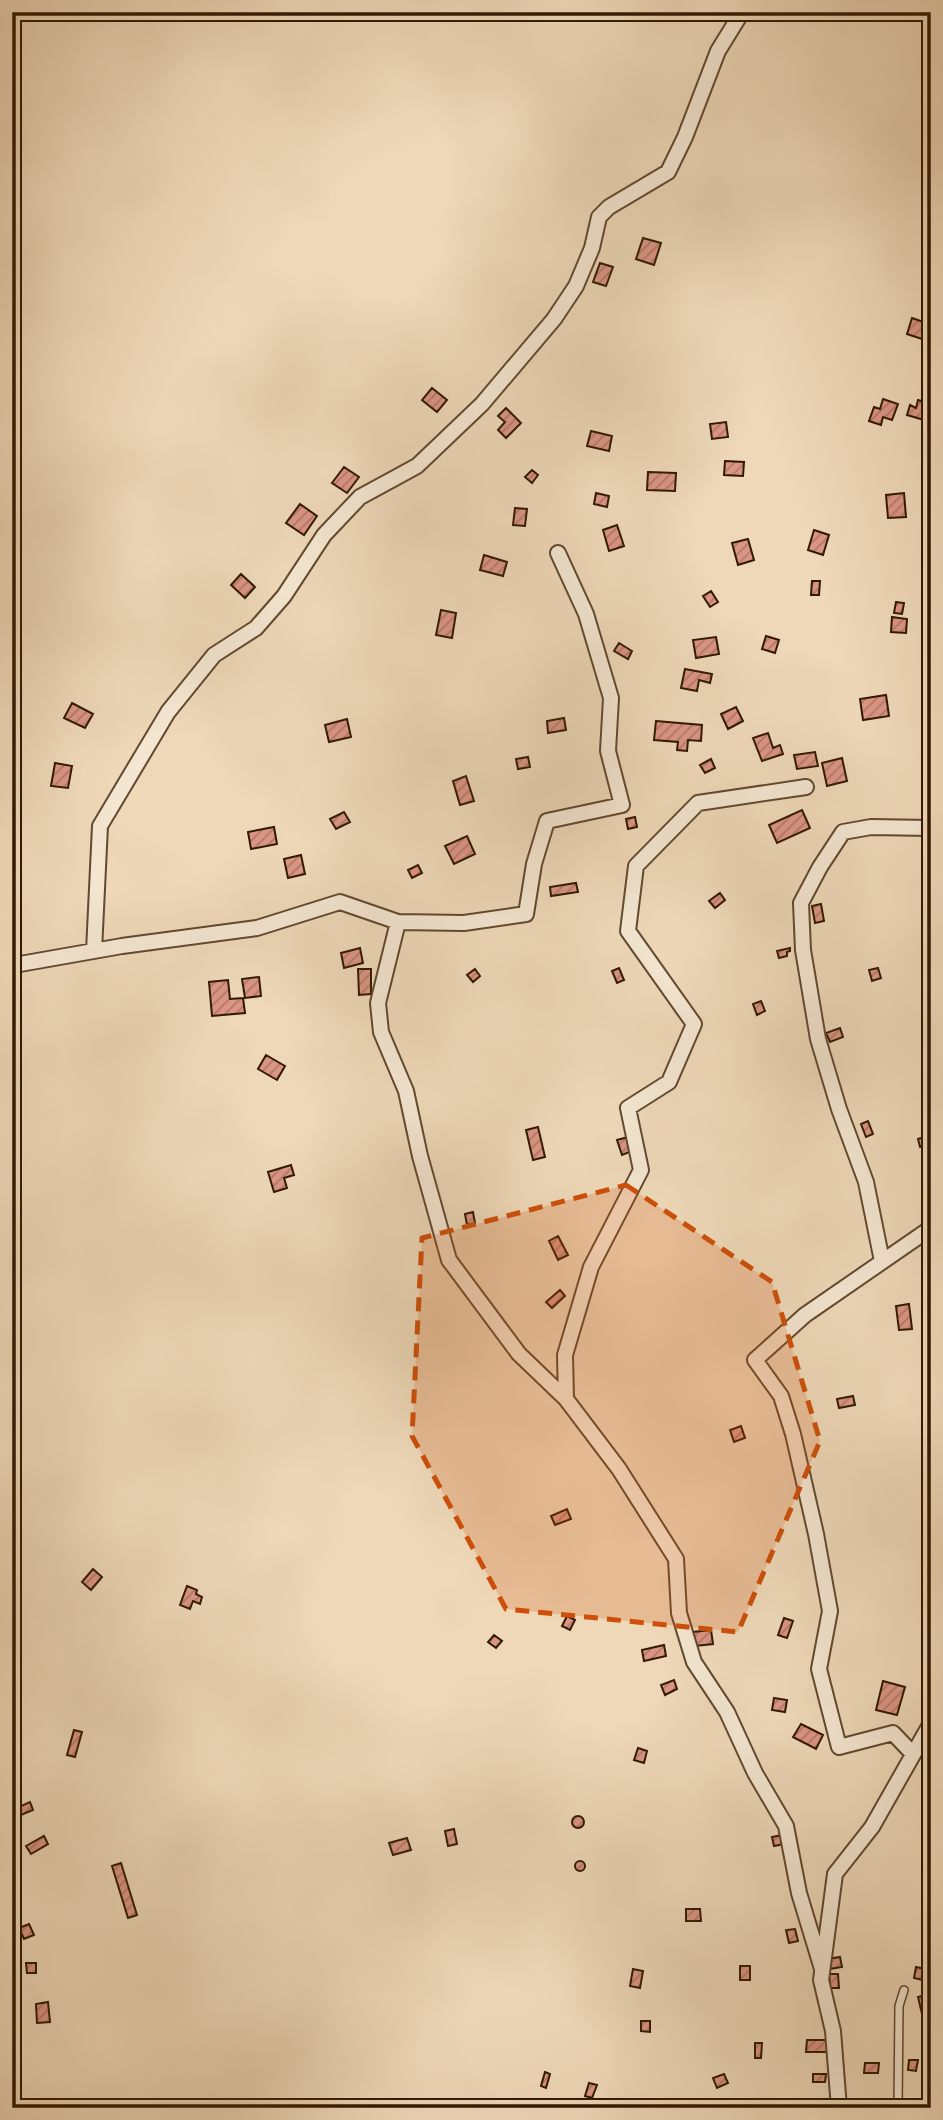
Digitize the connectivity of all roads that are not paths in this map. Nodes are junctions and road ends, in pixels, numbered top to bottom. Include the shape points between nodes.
1 (742, 12) edge
2 (558, 553) dead end
3 (806, 787) dead end
4 (931, 828) edge
5 (398, 922) junction
6 (94, 951) junction
7 (12, 963) edge
8 (931, 1228) edge
9 (882, 1261) junction
10 (566, 1399) junction
11 (931, 1723) edge
12 (914, 1754) junction
13 (822, 1969) junction
14 (904, 1990) dead end
15 (839, 2108) edge
16 (898, 2108) edge

1 - 6 street via 718,51 668,172 599,217 576,286 554,319 482,404 417,466 360,497 324,535 284,596 256,628 214,655 168,712 100,825
2 - 5 street via 586,614 611,698 608,751 622,805 547,821 526,914 464,923
3 - 10 street via 698,803 636,866 628,931 694,1024 669,1082 628,1108 641,1170 591,1267 565,1354
4 - 9 street via 871,827 843,832 801,903 803,950 818,1039 866,1182
5 - 6 street via 340,902 257,928
5 - 10 street via 378,1003 381,1032 406,1091 449,1260 519,1354
6 - 7 street
8 - 9 street
9 - 12 street via 805,1314 755,1360 781,1396 816,1534 830,1611 819,1669 839,1747 893,1733
10 - 13 street via 620,1469 676,1559 679,1613 694,1662 727,1712 786,1826 799,1893
11 - 12 street
12 - 13 street via 872,1827 835,1874
13 - 15 street
14 - 16 lane via 899,2006

